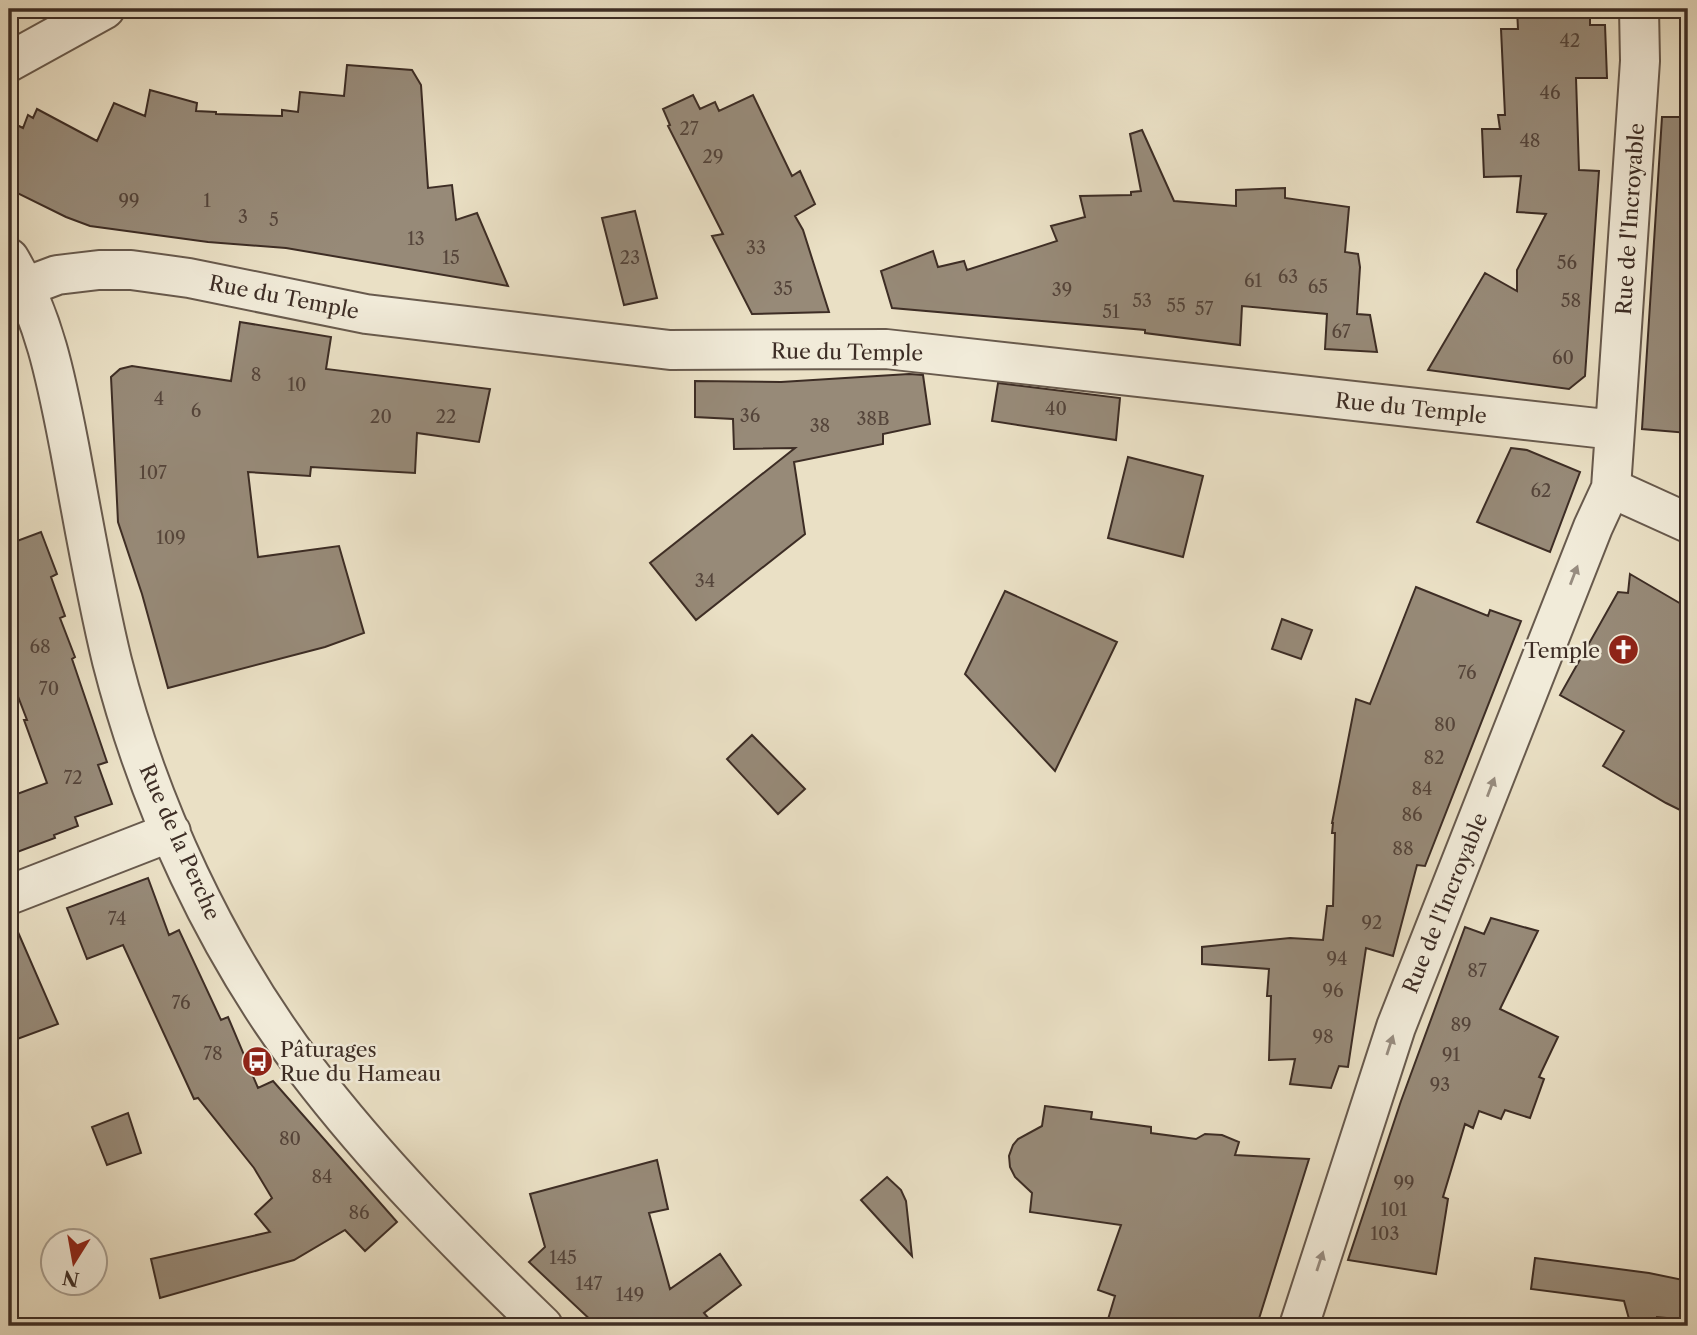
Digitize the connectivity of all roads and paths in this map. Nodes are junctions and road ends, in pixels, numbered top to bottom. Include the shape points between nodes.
1 (105, 9) edge
2 (1639, 9) edge
3 (9, 62) edge
4 (17, 272) edge
5 (1615, 430) junction
6 (1611, 488) junction
7 (1688, 523) edge
8 (171, 832) junction
9 (9, 895) edge
10 (543, 1326) edge
11 (1299, 1326) edge

1 - 3 street
2 - 5 street, Rue de l'Incroyable via 1640,61
4 - 5 street, Rue du Temple via 131,270 366,314 670,350 886,349
4 - 8 street, Rue de la Perche via 41,324 54,370 128,718
5 - 6 street
6 - 7 street
11 -> 6 street, Rue de l'Incroyable via 1396,1027
8 - 9 street
8 - 10 street, Rue de la Perche via 245,978 304,1066 430,1214

